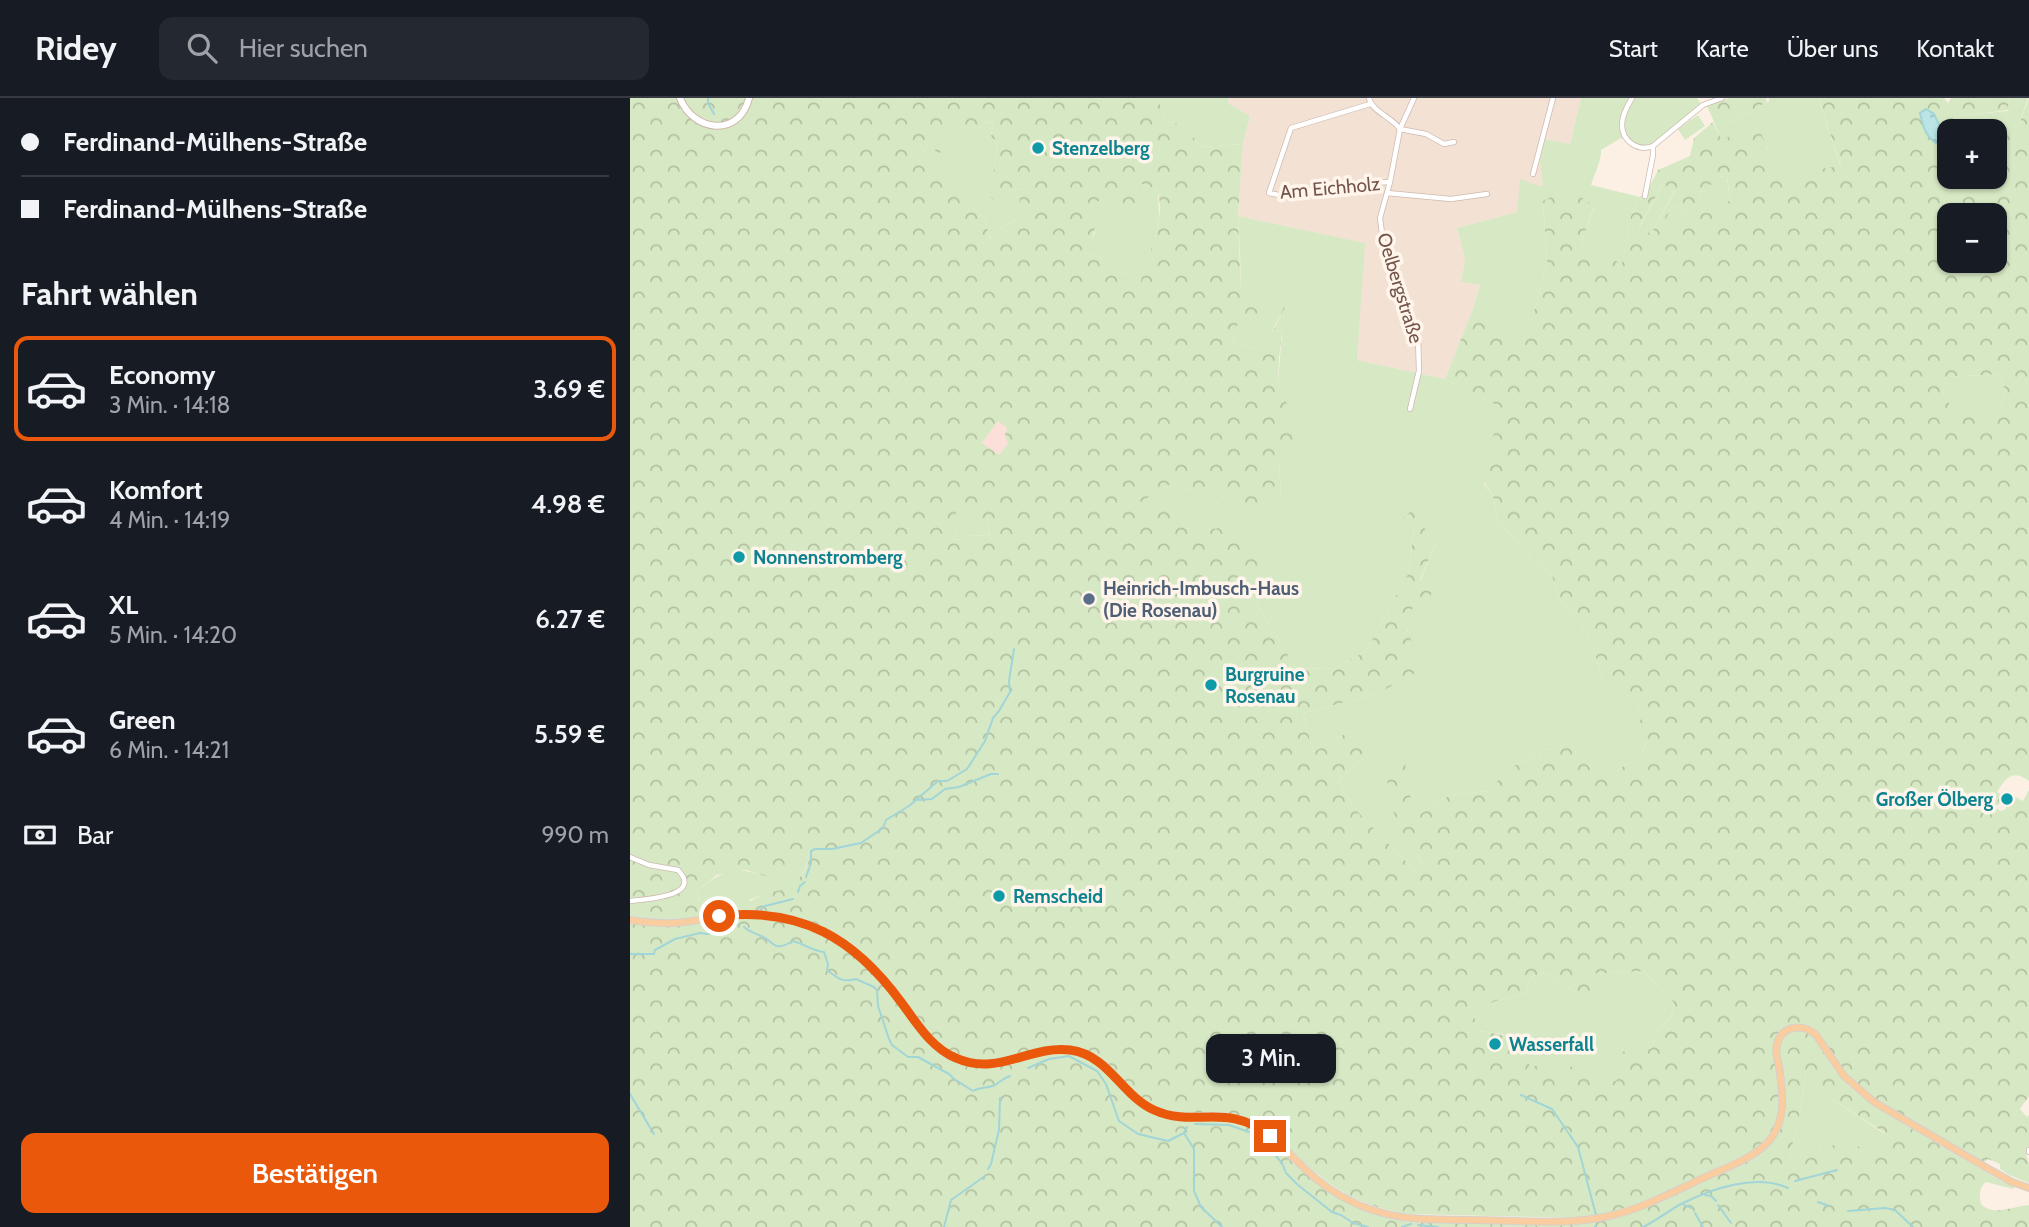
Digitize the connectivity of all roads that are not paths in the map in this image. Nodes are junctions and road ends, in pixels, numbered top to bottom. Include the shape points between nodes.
1 (680, 98) edge
2 (749, 98) edge
3 (1414, 98) edge
4 (1553, 98) edge
5 (1632, 98) edge
6 (1722, 98) edge
7 (1370, 101) edge
8 (1400, 129) junction
9 (1454, 142) dead end
10 (1653, 146) junction
11 (1534, 174) dead end
12 (1390, 182) junction
13 (1387, 193) junction
14 (1488, 194) dead end
15 (1645, 196) dead end
16 (1409, 409) dead end
17 (630, 857) edge
18 (630, 901) edge
19 (630, 920) edge
20 (2029, 1188) edge

1 - 2 main road via 690,113 718,126 737,120
3 - 8 street, Oelbergstraße
4 - 11 street
5 - 10 street via 1623,115 1624,136 1638,148
6 - 10 street via 1703,104
7 - 8 street
7 - 12 street, Am Eichholz via 1293,126 1269,193
8 - 9 street via 1426,134 1444,144
8 - 12 street, Oelbergstraße
10 - 15 street
12 - 13 street, Oelbergstraße
13 - 14 street via 1451,199
13 - 16 street, Oelbergstraße via 1380,218 1383,241 1418,337 1419,371
17 - 18 street via 678,870 684,877 682,888 673,894
19 - 20 main road via 675,923 754,914 814,927 867,961 930,1040 953,1057 990,1065 1051,1050 1082,1052 1103,1063 1130,1094 1150,1108 1174,1117 1224,1116 1249,1122 1328,1188 1351,1202 1389,1214 1478,1221 1591,1220 1634,1209 1747,1158 1765,1145 1779,1124 1783,1097 1776,1049 1784,1033 1794,1027 1816,1035 1837,1068 1863,1095

